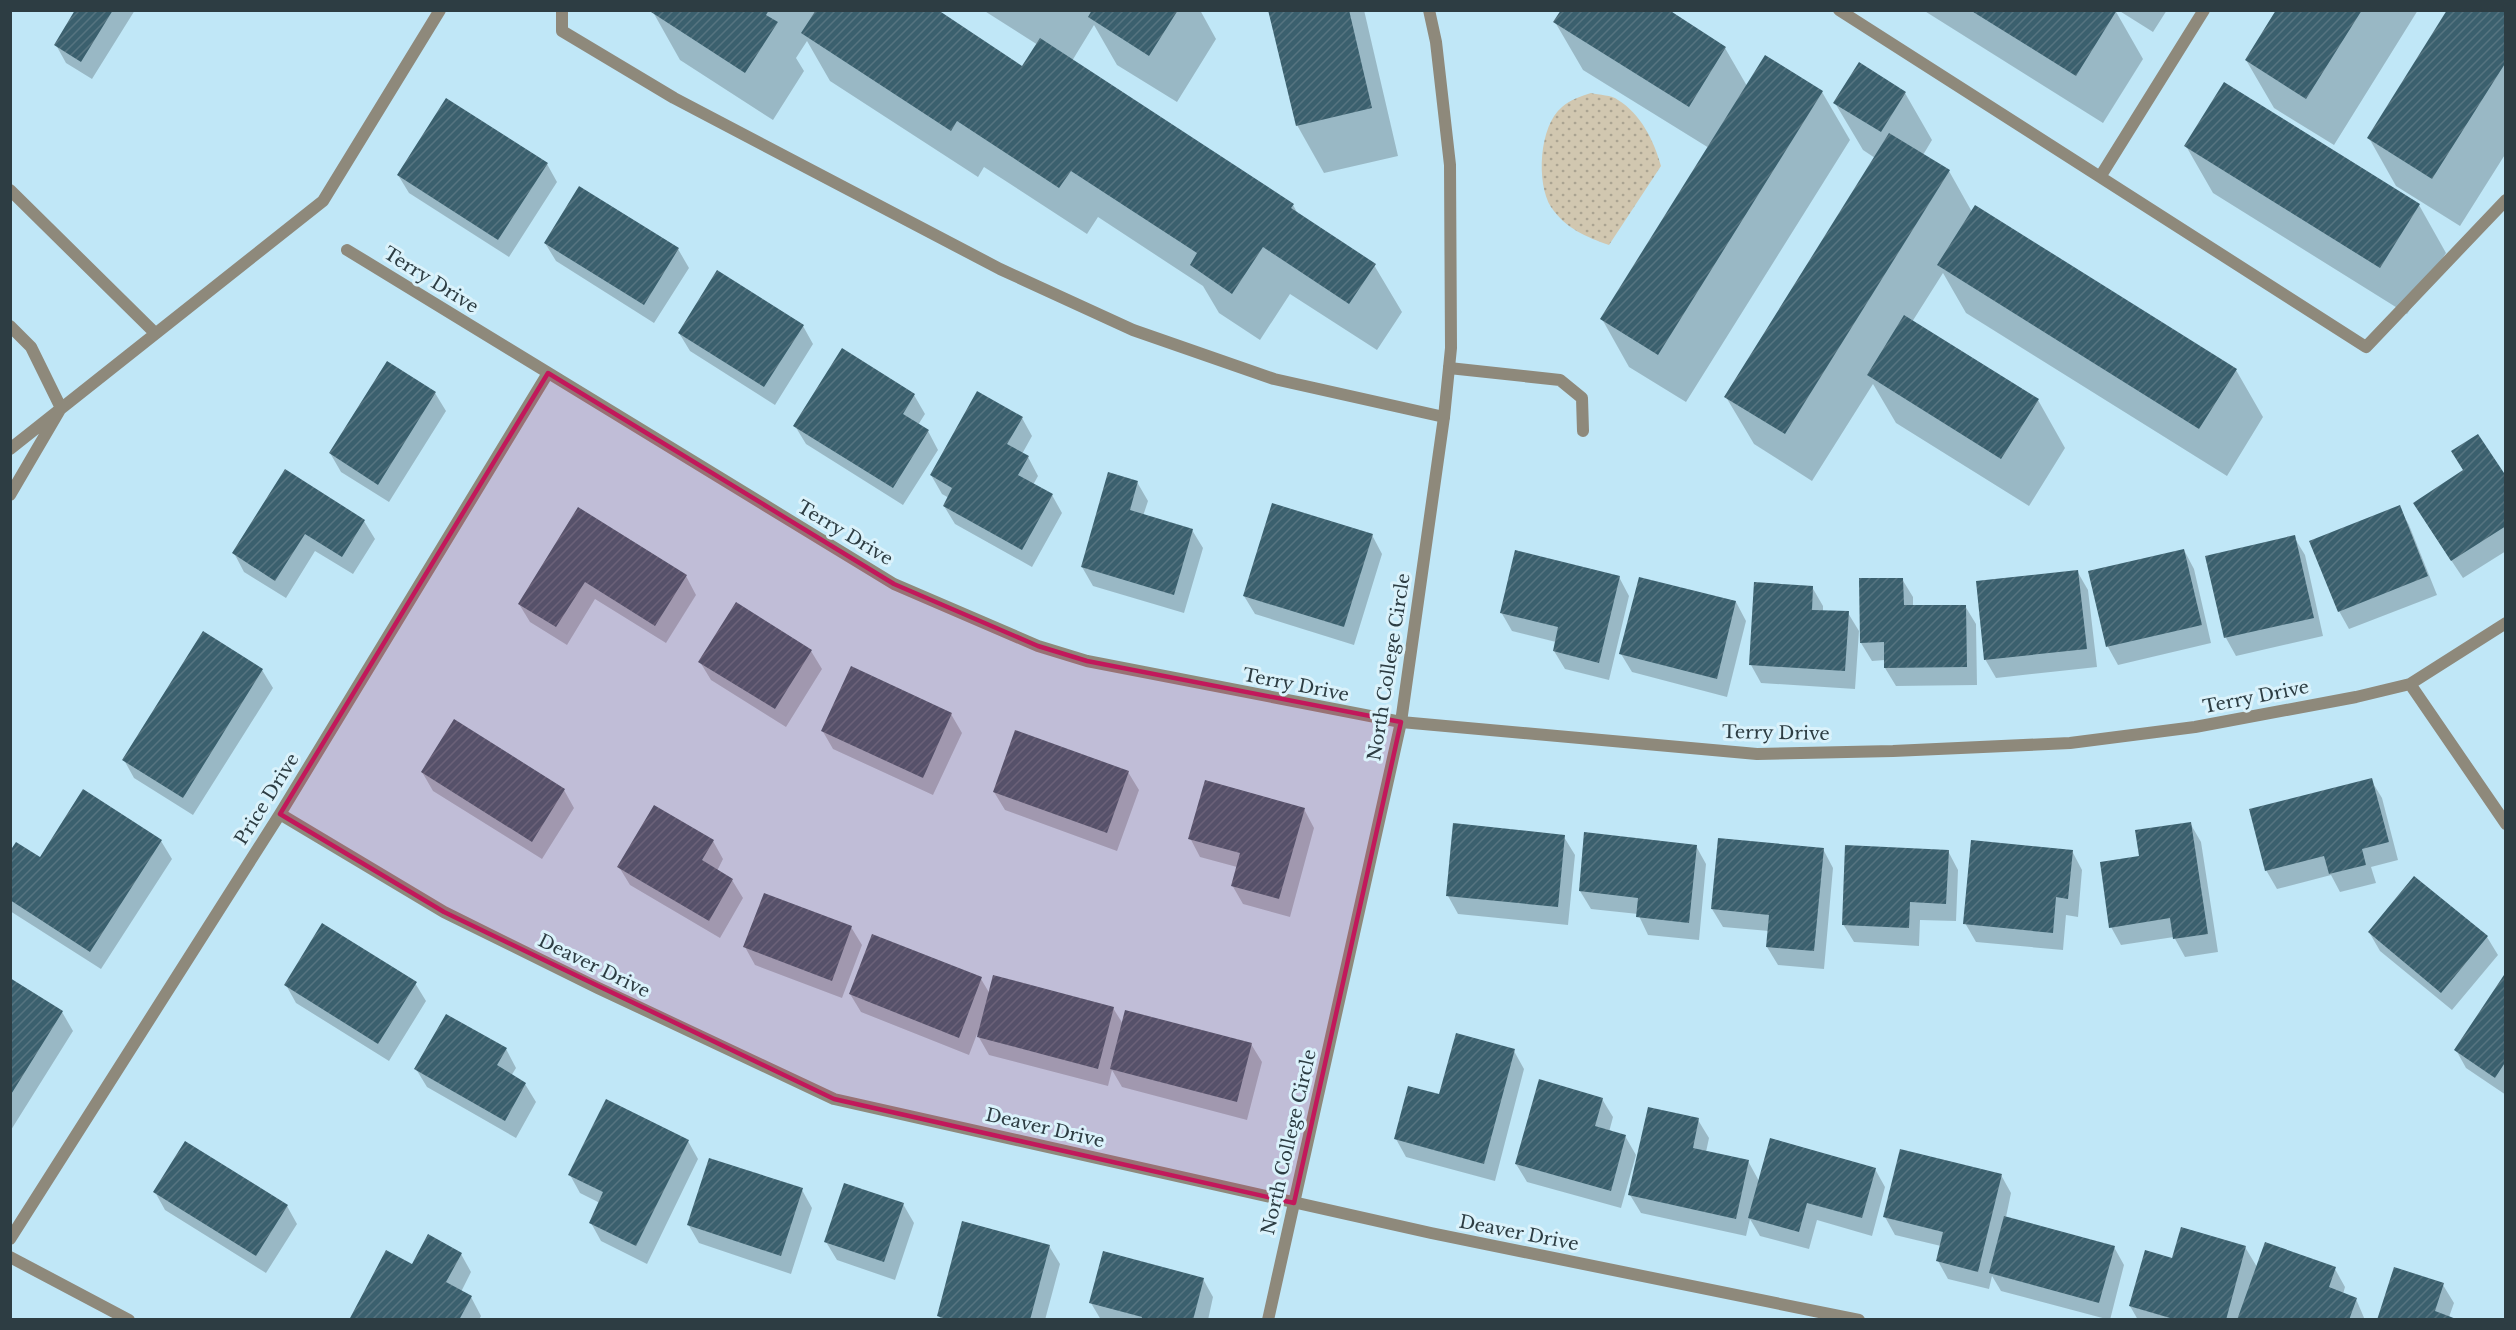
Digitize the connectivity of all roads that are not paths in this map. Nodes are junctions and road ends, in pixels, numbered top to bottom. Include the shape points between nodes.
1 (440, 10) edge
2 (561, 10) edge
3 (1430, 10) edge
4 (1839, 10) edge
5 (2204, 10) edge
6 (2100, 177) junction
7 (10, 190) edge
8 (2505, 200) edge
9 (347, 250) dead end
10 (10, 326) edge
11 (155, 333) junction
12 (1449, 368) junction
13 (548, 373) junction
14 (61, 408) junction
15 (1444, 417) junction
16 (1583, 431) dead end
17 (10, 449) edge
18 (10, 495) edge
19 (2505, 623) edge
20 (2410, 684) junction
21 (1401, 722) junction
22 (280, 814) junction
23 (2505, 824) edge
24 (1294, 1203) junction
25 (10, 1239) edge
26 (10, 1257) edge
27 (129, 1320) edge
28 (1268, 1320) edge
29 (1859, 1320) edge

1 - 11 street via 323,201
2 - 15 street via 562,31 674,98 1000,269 1133,330 1275,379
3 - 12 street, North College Circle via 1450,165
4 - 6 street
5 - 6 street
6 - 8 street via 2366,347
7 - 11 street
9 - 13 street, Terry Drive
10 - 14 street via 31,347
11 - 14 street
12 - 15 street, North College Circle
12 - 16 street via 1560,380 1582,398
13 - 21 street, Terry Drive via 894,584 1038,646 1099,664
13 - 22 street, Price Drive
14 - 17 street
14 - 18 street
15 - 21 street, North College Circle
19 - 20 street, Terry Drive
20 - 21 street, Terry Drive via 2195,726 2070,743 1893,751 1757,754
20 - 23 street
21 - 24 street, North College Circle
22 - 24 street, Deaver Drive via 444,912 834,1099
22 - 25 street, Price Drive
24 - 28 street, North College Circle
24 - 29 street, Deaver Drive
26 - 27 street

